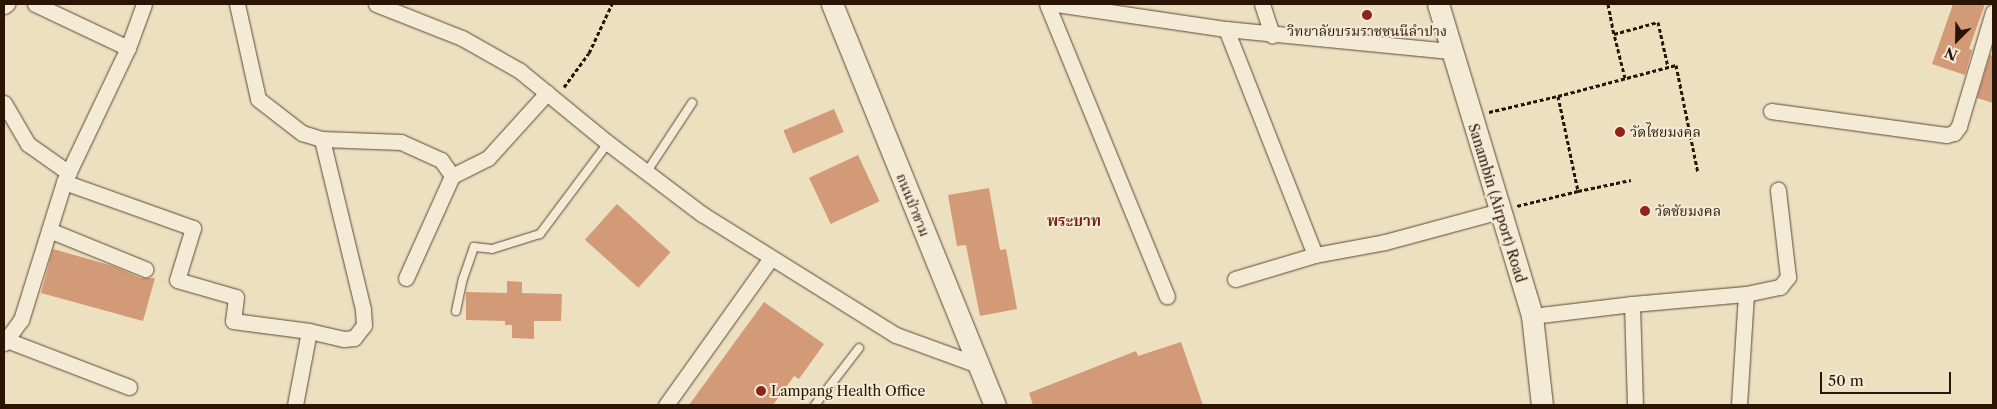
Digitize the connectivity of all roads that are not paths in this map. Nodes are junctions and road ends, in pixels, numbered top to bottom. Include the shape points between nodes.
1 (7, 4) edge
2 (35, 4) edge
3 (144, 4) edge
4 (237, 4) edge
5 (376, 4) edge
6 (832, 4) edge
7 (1047, 4) edge
8 (1056, 4) edge
9 (1262, 4) edge
10 (1438, 4) edge
11 (4, 6) edge
12 (1993, 12) edge
13 (1226, 29) junction
14 (1272, 35) junction
15 (128, 48) junction
16 (1450, 51) junction
17 (550, 96) junction
18 (4, 103) edge
19 (692, 103) dead end
20 (1771, 111) dead end
21 (322, 139) junction
22 (608, 144) junction
23 (646, 173) junction
24 (452, 176) junction
25 (66, 178) junction
26 (1778, 190) dead end
27 (1500, 211) junction
28 (49, 230) junction
29 (1315, 256) junction
30 (770, 259) junction
31 (145, 269) dead end
32 (406, 278) dead end
33 (1235, 279) dead end
34 (1746, 294) junction
35 (1167, 296) dead end
36 (1632, 304) junction
37 (456, 311) dead end
38 (1532, 316) junction
39 (309, 331) junction
40 (5, 341) edge
41 (859, 348) dead end
42 (978, 365) junction
43 (129, 387) dead end
44 (295, 405) edge
45 (666, 405) edge
46 (814, 405) edge
47 (995, 405) edge
48 (1542, 405) edge
49 (1636, 405) edge
50 (1739, 405) edge

1 - 11 street
2 - 15 street
3 - 15 street
4 - 21 street via 258,99 302,133
5 - 17 street via 462,38 520,72
6 - 42 street, ถนนป่าขาม
7 - 35 street
8 - 13 street
9 - 14 street
10 - 16 street, Sanambin (Airport) Road
12 - 20 street via 1959,126 1954,133
13 - 14 street
13 - 29 street
14 - 16 street
15 - 25 street
16 - 27 street, Sanambin (Airport) Road
17 - 22 street
17 - 24 street via 488,158
18 - 25 street via 28,144
19 - 23 lane
21 - 24 street via 401,142 441,160
21 - 39 street via 363,309 364,325 354,338 344,339
22 - 23 street
22 - 37 lane via 540,234 492,249 474,248 462,279
23 - 30 street
24 - 32 street
25 - 28 street
25 - 39 street via 193,228 177,280 236,298 233,321
26 - 34 street via 1788,277 1780,287
27 - 29 street via 1384,242
27 - 38 street, Sanambin (Airport) Road
28 - 31 street
28 - 40 street via 21,320
29 - 33 street
30 - 42 street via 896,335
30 - 45 street
34 - 36 street
34 - 50 street
36 - 38 street
36 - 49 street
38 - 48 street, Sanambin (Airport) Road
39 - 44 street
40 - 43 street
41 - 46 lane
42 - 47 street, ถนนป่าขาม

